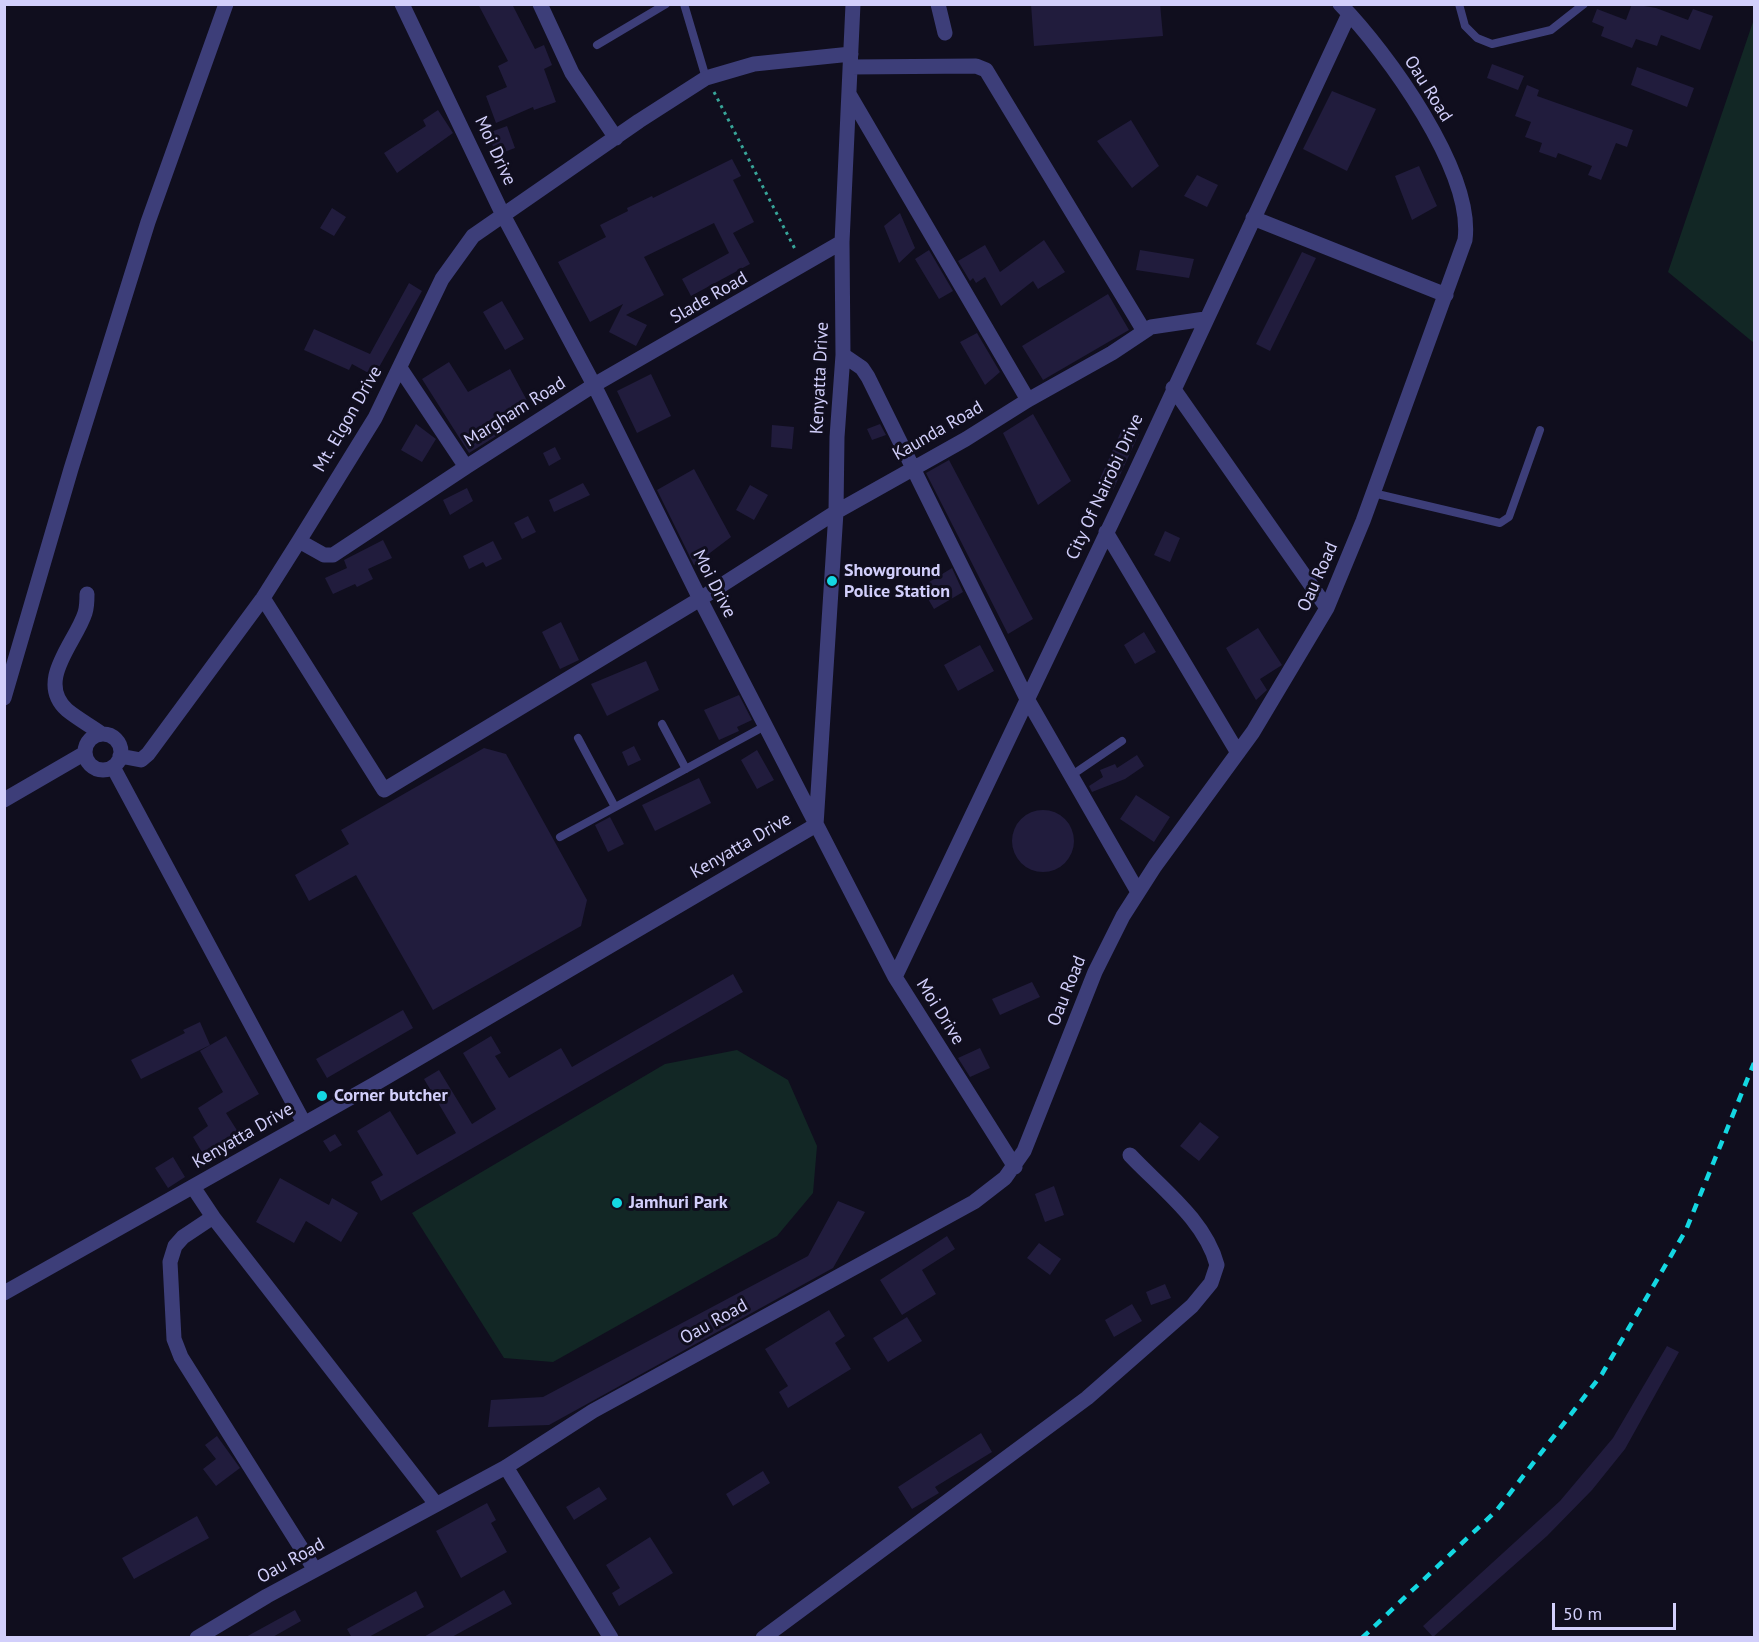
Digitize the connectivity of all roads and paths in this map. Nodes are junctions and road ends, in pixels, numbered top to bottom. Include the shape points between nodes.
1 (226, 4) edge
2 (402, 4) edge
3 (540, 4) edge
4 (666, 4) edge
5 (684, 4) edge
6 (853, 4) edge
7 (938, 4) edge
8 (1459, 4) edge
9 (1584, 4) edge
10 (1344, 9) edge
11 (945, 33) dead end
12 (597, 45) dead end
13 (851, 61) junction
14 (706, 78) junction
15 (849, 93) junction
16 (616, 138) junction
17 (502, 213) junction
18 (1253, 218) junction
19 (842, 243) junction
20 (804, 266) junction
21 (1446, 295) junction
22 (1205, 319) junction
23 (1144, 331) junction
24 (843, 355) junction
25 (400, 368) junction
26 (594, 385) junction
27 (1173, 388) junction
28 (1028, 399) junction
29 (1540, 430) dead end
30 (466, 467) junction
31 (915, 468) junction
32 (1373, 493) junction
33 (836, 512) junction
34 (1106, 532) junction
35 (299, 541) junction
36 (87, 594) dead end
37 (263, 598) junction
38 (700, 599) junction
39 (1328, 608) junction
40 (1026, 697) junction
41 (4, 698) edge
42 (662, 724) dead end
43 (765, 726) junction
44 (102, 734) junction
45 (578, 738) dead end
46 (1122, 741) dead end
47 (85, 753) junction
48 (1238, 753) junction
49 (116, 761) junction
50 (686, 769) junction
51 (1072, 775) junction
52 (4, 800) edge
53 (615, 807) junction
54 (816, 825) junction
55 (560, 837) dead end
56 (1138, 892) junction
57 (895, 977) junction
58 (304, 1123) junction
59 (1130, 1155) dead end
60 (1015, 1167) junction
61 (193, 1186) junction
62 (213, 1217) junction
63 (4, 1293) edge
64 (506, 1467) junction
65 (436, 1504) junction
66 (315, 1570) junction
67 (197, 1638) edge
68 (610, 1638) edge
69 (763, 1638) edge

1 - 41 street via 148,222
2 - 17 street, Moi Drive
3 - 16 street via 572,74
4 - 12 lane
5 - 14 lane
6 - 13 street, Kenyatta Drive
7 - 11 street
8 - 9 lane via 1465,27 1492,44 1551,30
10 - 18 street, City Of Nairobi Drive
10 - 21 street, Oau Road via 1391,66 1420,110 1461,190 1466,233
13 - 14 street, Mt. Elgon Drive via 754,64
13 - 15 street, Kenyatta Drive
13 - 23 street, Mt. Elgon Drive via 976,66 986,70
14 - 16 street, Mt. Elgon Drive
14 - 20 path
15 - 19 street, Kenyatta Drive
15 - 28 street
16 - 17 street, Mt. Elgon Drive
17 - 25 street, Mt. Elgon Drive via 462,248 432,297
17 - 26 street, Moi Drive
18 - 21 street
18 - 22 street, City Of Nairobi Drive
19 - 20 street, Slade Road
19 - 24 street, Kenyatta Drive
20 - 26 street, Slade Road
21 - 32 street, Oau Road
22 - 23 street, Kaunda Road via 1157,325
22 - 27 street, City Of Nairobi Drive
23 - 28 street, Kaunda Road
24 - 31 street via 868,377
24 - 33 street, Kenyatta Drive
25 - 30 street, Margham Road
25 - 35 street, Mt. Elgon Drive via 375,418
26 - 30 street, Margham Road
26 - 38 street, Moi Drive
27 - 34 street, City Of Nairobi Drive
27 - 39 street
28 - 31 street, Kaunda Road
29 - 32 lane via 1505,522
30 - 35 street via 333,555 324,555
31 - 33 street, Kaunda Road
31 - 40 street
32 - 39 street, Oau Road
33 - 38 street, Kaunda Road
33 - 54 street, Kenyatta Drive
34 - 40 street, City Of Nairobi Drive
34 - 48 street
35 - 37 street, Mt. Elgon Drive
36 - 44 street via 86,611 60,660 56,696 67,709
37 - 38 street, Kaunda Road via 384,790
37 - 49 street, Mt. Elgon Drive via 148,754 141,760
38 - 43 street, Moi Drive
39 - 48 street, Oau Road via 1276,698
40 - 51 street
40 - 57 street, City Of Nairobi Drive
42 - 50 lane
43 - 50 lane
43 - 54 street, Moi Drive
44 - 47 street via 93,737
44 - 49 street via 118,742
45 - 53 lane
46 - 51 lane
47 - 49 street via 95,768 104,770
47 - 52 street
48 - 56 street, Oau Road
49 - 58 street
50 - 53 lane
51 - 56 street
53 - 55 lane
54 - 57 street, Moi Drive
54 - 58 street, Kenyatta Drive
56 - 60 street, Oau Road via 1095,972
57 - 60 street, Moi Drive
58 - 61 street, Kenyatta Drive
59 - 69 street via 1209,1241 1217,1265 1204,1293 1157,1340 1086,1398
60 - 64 street, Oau Road via 974,1202 603,1406
61 - 62 street
61 - 63 street, Kenyatta Drive
62 - 65 street
62 - 66 street via 175,1246 170,1262 174,1339
64 - 65 street, Oau Road
64 - 68 street
65 - 66 street, Oau Road
66 - 67 street, Oau Road

